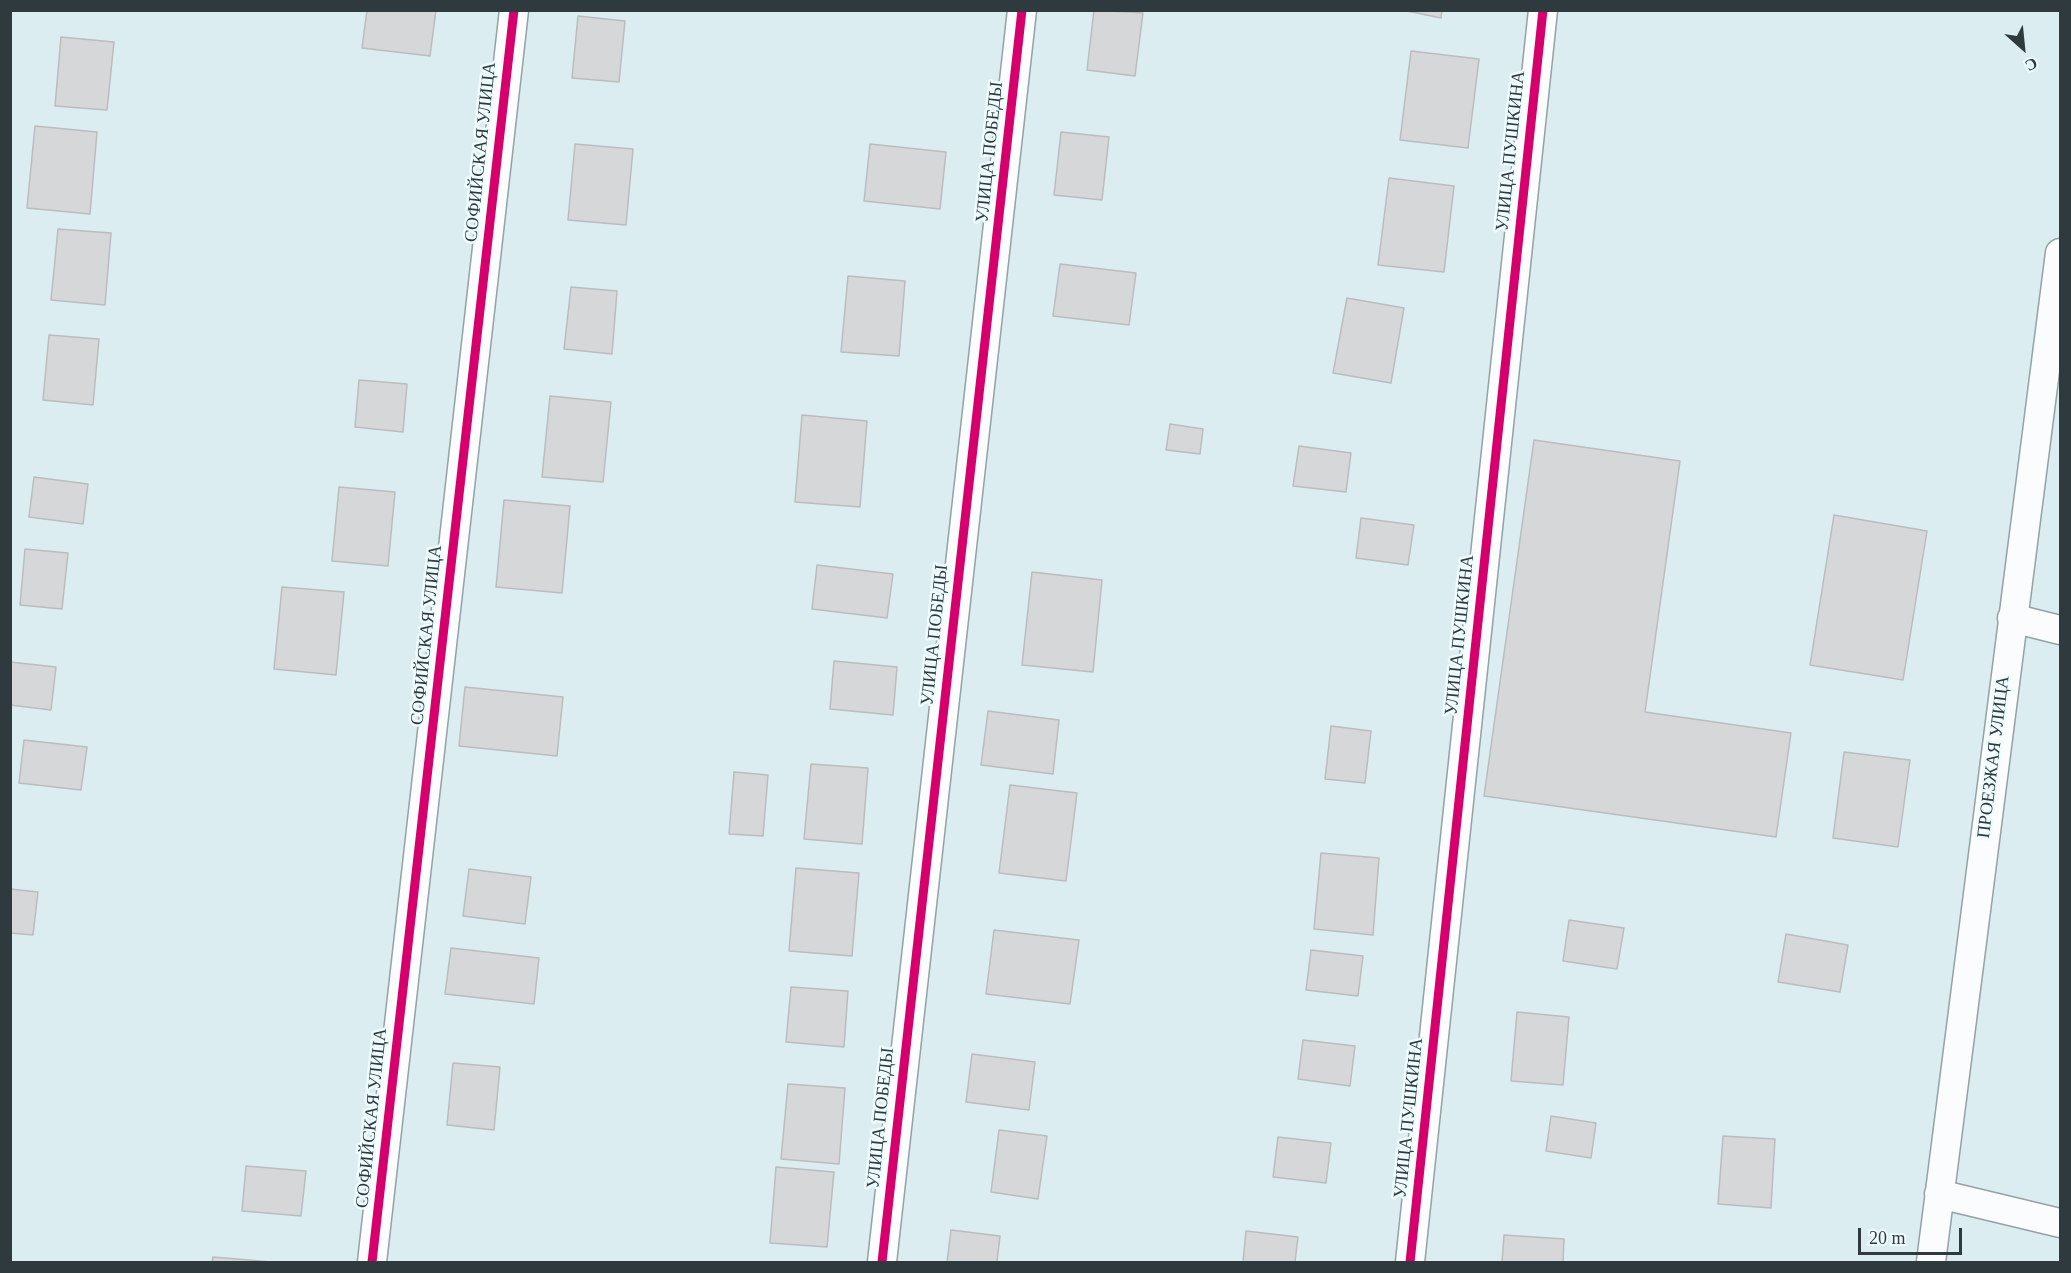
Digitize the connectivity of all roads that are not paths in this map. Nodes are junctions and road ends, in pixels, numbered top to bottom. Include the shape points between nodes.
1 (514, 10) edge
2 (1022, 10) edge
3 (1543, 10) edge
4 (2061, 253) edge
5 (2056, 307) edge
6 (2012, 618) junction
7 (2061, 630) edge
8 (1938, 1194) junction
9 (2061, 1223) edge
10 (372, 1263) edge
11 (882, 1263) edge
12 (1410, 1263) edge
13 (1931, 1263) edge

1 - 10 street, СОФИЙСКАЯ УЛИЦА
2 - 11 street, УЛИЦА ПОБЕДЫ
3 - 12 street, УЛИЦА ПУШКИНА
4 - 5 street, ПРОЕЗЖАЯ УЛИЦА
5 - 6 street, ПРОЕЗЖАЯ УЛИЦА
6 - 7 street
6 - 8 street, ПРОЕЗЖАЯ УЛИЦА
8 - 9 street
8 - 13 street, ПРОЕЗЖАЯ УЛИЦА

